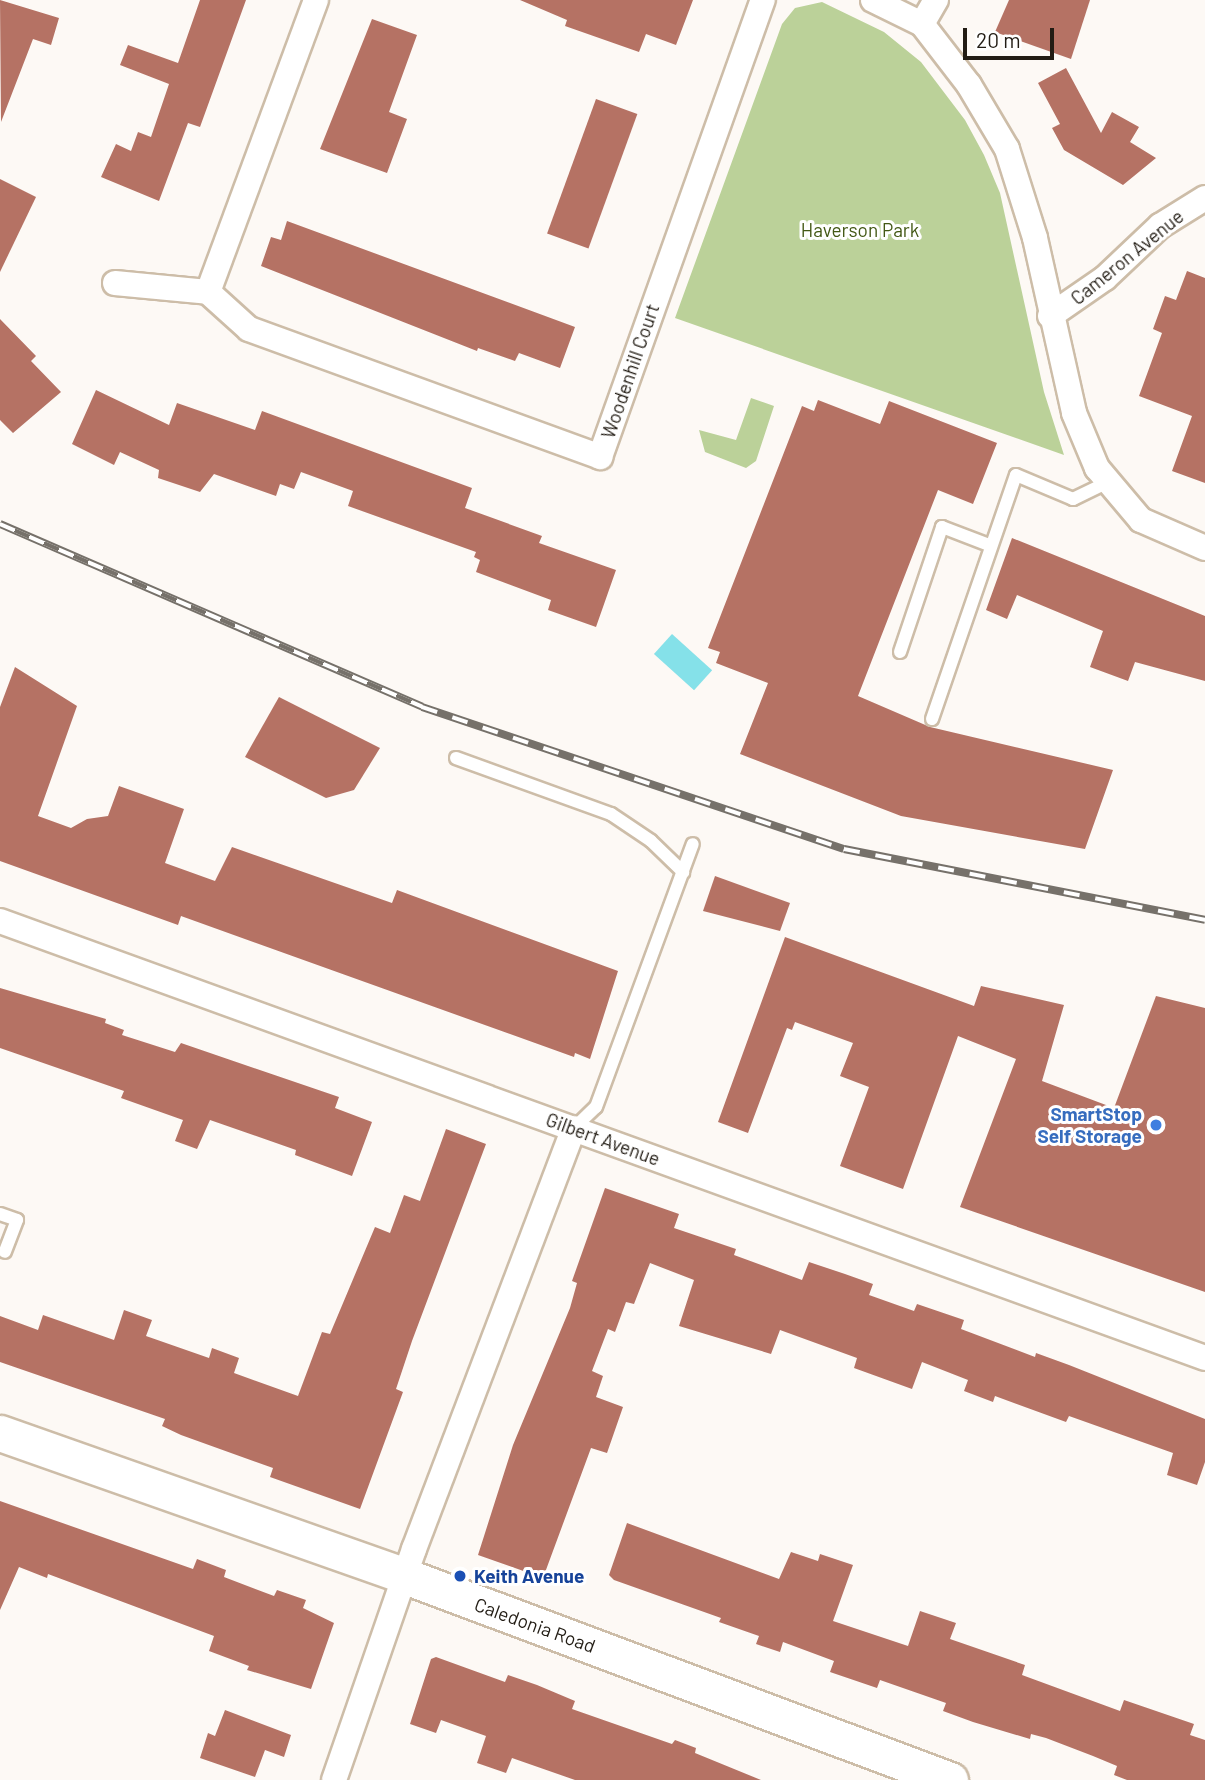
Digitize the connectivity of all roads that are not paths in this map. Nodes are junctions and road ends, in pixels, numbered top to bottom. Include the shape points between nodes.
1 (316, 0) edge
2 (763, 0) edge
3 (873, 0) edge
4 (936, 0) edge
5 (922, 24) junction
6 (1205, 198) edge
7 (116, 283) dead end
8 (208, 292) junction
9 (1050, 316) junction
10 (1106, 483) junction
11 (989, 545) junction
12 (1205, 548) edge
13 (900, 652) dead end
14 (932, 719) dead end
15 (456, 758) dead end
16 (693, 844) dead end
17 (683, 872) junction
18 (0, 920) edge
19 (574, 1128) junction
20 (0, 1214) edge
21 (5, 1252) dead end
22 (1205, 1358) edge
23 (0, 1433) edge
24 (405, 1576) junction
25 (334, 1780) edge
26 (950, 1780) edge

1 - 8 street
2 - 8 street, Woodenhill Court via 600,457 249,329
3 - 5 street
4 - 5 street
5 - 9 street via 969,85 1011,160 1035,238
6 - 9 street, Cameron Avenue via 1160,226 1096,285
7 - 8 street
9 - 10 street via 1074,413
10 - 11 lane via 1073,499 1016,475
10 - 12 street via 1141,520
11 - 13 lane via 942,527
11 - 14 lane
15 - 17 lane via 611,814 651,841
16 - 17 lane
17 - 19 lane via 596,1107
18 - 19 street, Gilbert Avenue
19 - 22 street, Gilbert Avenue
19 - 24 street
20 - 21 lane via 17,1220
23 - 24 street, Caledonia Road
24 - 25 street
24 - 26 street, Caledonia Road

